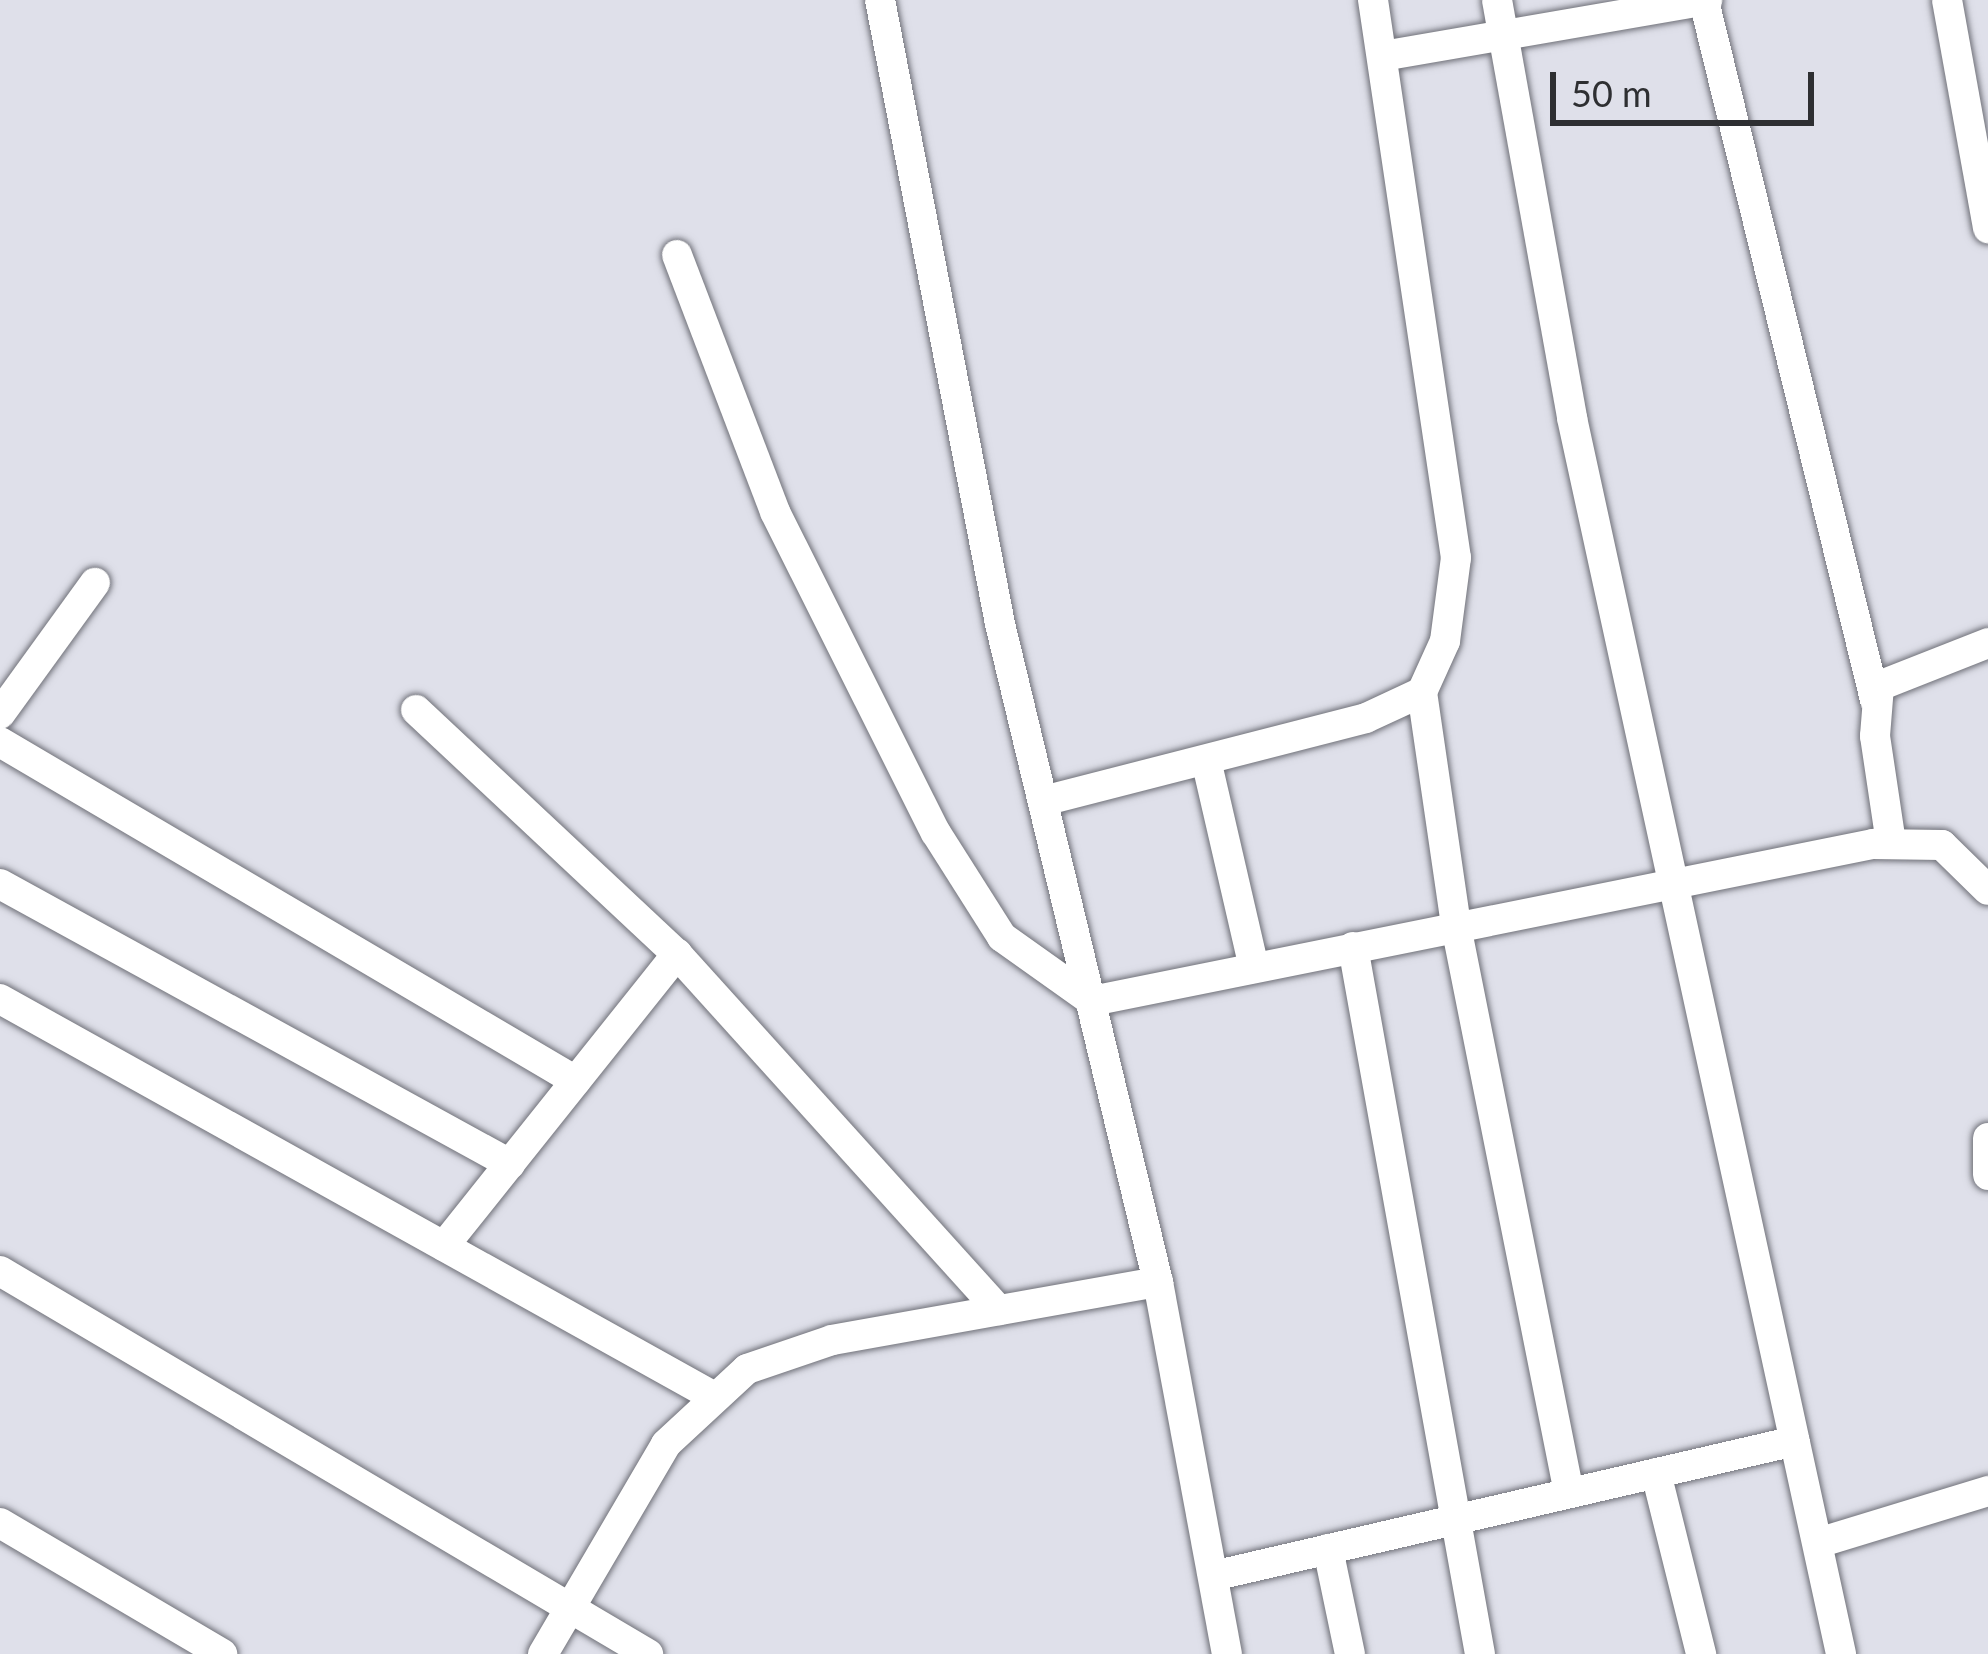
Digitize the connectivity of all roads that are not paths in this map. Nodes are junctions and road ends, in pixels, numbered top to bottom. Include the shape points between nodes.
1 (880, 0) edge
2 (1373, 0) edge
3 (1497, 0) edge
4 (1706, 0) edge
5 (1947, 0) edge
6 (1503, 37) junction
7 (1383, 56) junction
8 (1988, 228) edge
9 (677, 255) dead end
10 (95, 583) dead end
11 (1988, 643) edge
12 (1422, 692) junction
13 (1875, 700) junction
14 (416, 710) dead end
15 (0, 714) edge
16 (0, 742) edge
17 (1207, 764) junction
18 (1042, 801) junction
19 (1891, 843) junction
20 (1986, 881) edge
21 (1670, 882) junction
22 (0, 884) edge
23 (1456, 926) junction
24 (1353, 947) junction
25 (677, 953) junction
26 (1254, 968) junction
27 (0, 999) edge
28 (1092, 1001) junction
29 (576, 1081) junction
30 (1988, 1138) edge
31 (510, 1164) junction
32 (1988, 1175) edge
33 (444, 1246) junction
34 (0, 1271) edge
35 (1157, 1282) junction
36 (999, 1310) junction
37 (710, 1394) junction
38 (1795, 1441) junction
39 (1656, 1473) junction
40 (1988, 1491) edge
41 (1569, 1493) junction
42 (1456, 1518) junction
43 (0, 1522) edge
44 (1818, 1543) junction
45 (1328, 1549) junction
46 (1213, 1576) junction
47 (569, 1609) junction
48 (221, 1654) edge
49 (543, 1654) edge
50 (648, 1654) edge
51 (1227, 1654) edge
52 (1350, 1654) edge
53 (1480, 1654) edge
54 (1701, 1654) edge
55 (1841, 1654) edge

1 - 18 street
2 - 7 street
3 - 6 street
4 - 6 street
4 - 13 street
5 - 8 street
6 - 7 street
6 - 21 street
7 - 12 street via 1456,558 1444,641
9 - 28 street via 775,512 936,833 1003,937
10 - 15 street
11 - 13 street via 1891,673
12 - 17 street
12 - 23 street
13 - 19 street
14 - 25 street
16 - 29 street
17 - 18 street
17 - 26 street
18 - 28 street
19 - 20 street via 1942,845
19 - 21 street
21 - 23 street
21 - 38 street
22 - 31 street
23 - 24 street
23 - 41 street
24 - 26 street
24 - 42 street
25 - 29 street
25 - 36 street
26 - 28 street
27 - 33 street
28 - 35 street
29 - 31 street
30 - 32 street
31 - 33 street
33 - 37 street
34 - 47 street
35 - 36 street
35 - 46 street
36 - 37 street via 801,1348
37 - 47 street via 666,1444
38 - 39 street
38 - 44 street
39 - 41 street
39 - 54 street
40 - 44 street
41 - 42 street
42 - 45 street
42 - 53 street
43 - 48 street
44 - 55 street
45 - 46 street
45 - 52 street
46 - 51 street
47 - 49 street
47 - 50 street

